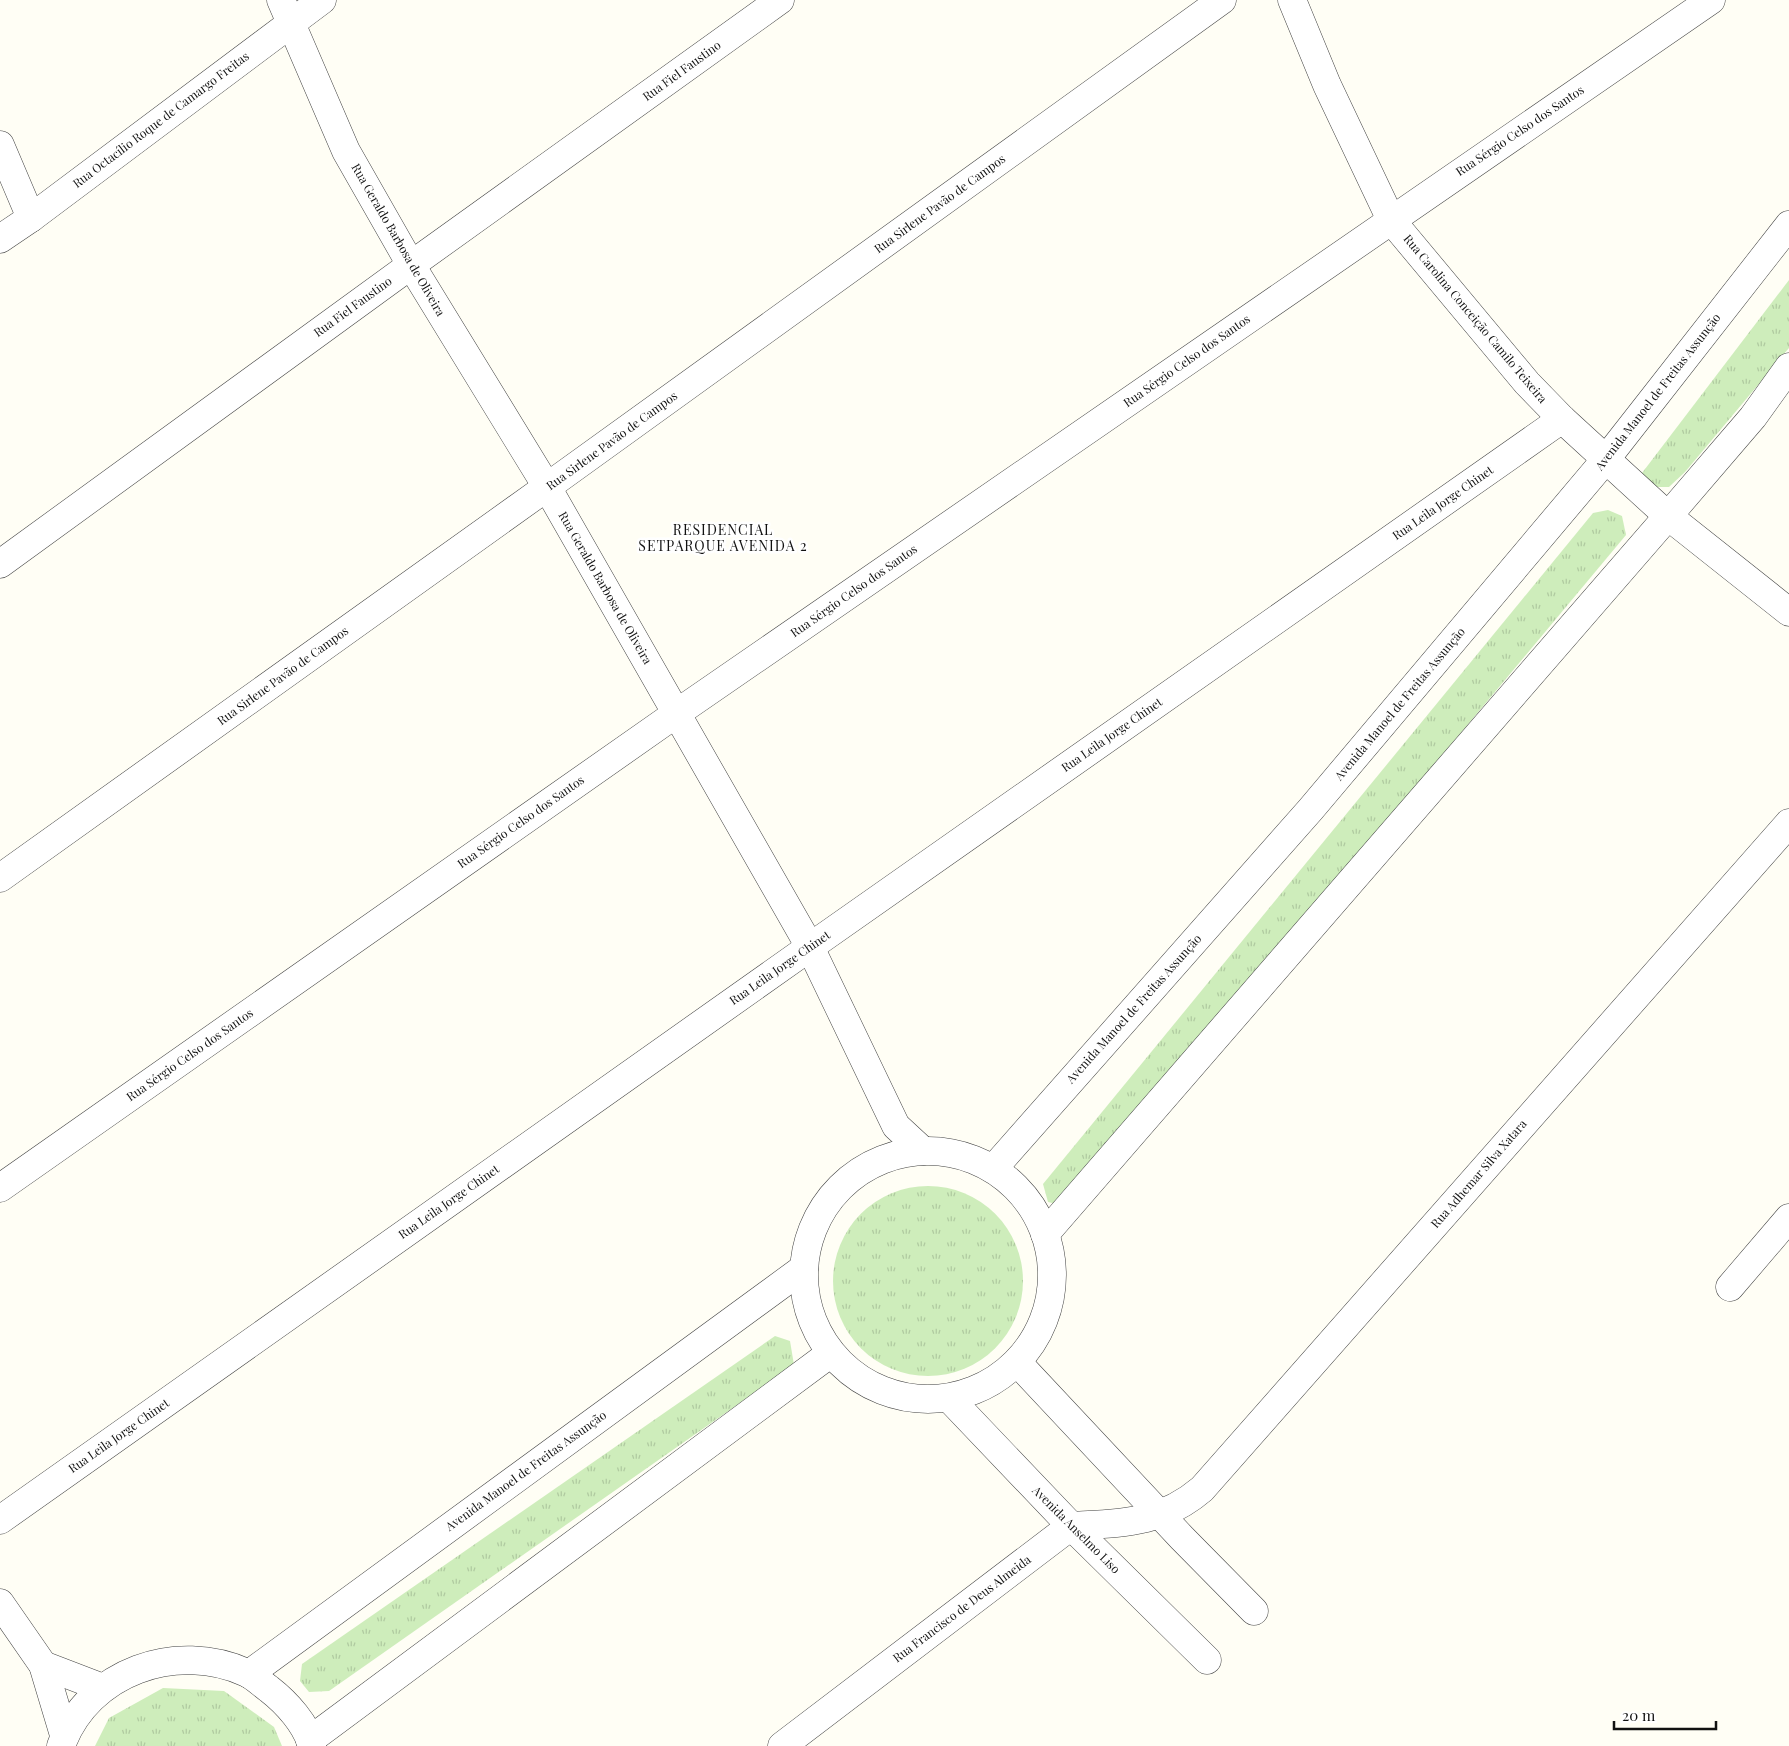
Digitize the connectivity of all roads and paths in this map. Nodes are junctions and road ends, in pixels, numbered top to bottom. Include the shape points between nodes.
1 (322, 0) edge
2 (780, 0) edge
3 (1222, 0) edge
4 (1292, 0) edge
5 (1711, 0) edge
6 (286, 11) edge
7 (0, 145) edge
8 (31, 218) junction
9 (1391, 220) junction
10 (1789, 225) edge
11 (0, 239) edge
12 (411, 265) junction
13 (1789, 367) edge
14 (1562, 419) junction
15 (1606, 459) junction
16 (548, 487) junction
17 (1668, 516) junction
18 (0, 564) edge
19 (1789, 612) edge
20 (677, 713) junction
21 (1789, 823) edge
22 (0, 878) edge
23 (810, 947) junction
24 (896, 1126) junction
25 (923, 1151) junction
26 (886, 1158) junction
27 (993, 1169) junction
28 (0, 1188) edge
29 (1789, 1218) edge
30 (1045, 1234) junction
31 (804, 1268) junction
32 (1730, 1288) dead end
33 (831, 1353) junction
34 (1017, 1362) junction
35 (949, 1398) junction
36 (1161, 1516) junction
37 (0, 1520) edge
38 (1071, 1526) junction
39 (0, 1603) edge
40 (1254, 1611) dead end
41 (1207, 1660) dead end
42 (43, 1665) junction
43 (249, 1674) junction
44 (104, 1688) junction
45 (62, 1741) edge
46 (311, 1743) edge
47 (782, 1746) edge

1 - 6 street, Rua Octacílio Roque de Camargo Freitas
2 - 12 street, Rua Fiel Faustino
3 - 16 street, Rua Sirlene Pavão de Campos
4 - 9 street, Rua Carolina Conceição Camilo Teixeira via 1327,86
5 - 9 street, Rua Sérgio Celso dos Santos
6 - 8 street, Rua Octacílio Roque de Camargo Freitas
6 - 12 street, Rua Geraldo Barbosa de Oliveira via 346,150
7 - 8 street
8 - 11 street, Rua Octacílio Roque de Camargo Freitas
9 - 14 street, Rua Carolina Conceição Camilo Teixeira via 1527,383
9 - 20 street, Rua Sérgio Celso dos Santos
10 - 15 street, Avenida Manoel de Freitas Assunção
12 - 16 street, Rua Geraldo Barbosa de Oliveira
12 - 18 street, Rua Fiel Faustino
13 - 17 street via 1753,417
14 - 15 street, Rua Carolina Conceição Camilo Teixeira
14 - 23 street, Rua Leila Jorge Chinet
15 - 17 street, Rua Carolina Conceição Camilo Teixeira
15 - 27 street, Avenida Manoel de Freitas Assunção via 1311,809
16 - 20 street, Rua Geraldo Barbosa de Oliveira
16 - 22 street, Rua Sirlene Pavão de Campos
17 - 19 street, Rua Carolina Conceição Camilo Teixeira
17 - 30 street
20 - 23 street, Rua Geraldo Barbosa de Oliveira
20 - 28 street, Rua Sérgio Celso dos Santos
21 - 36 street, Rua Adhemar Silva Xatara via 1202,1489
23 - 24 street, Rua Geraldo Barbosa de Oliveira
23 - 37 street, Rua Leila Jorge Chinet
24 - 25 street, Rua Geraldo Barbosa de Oliveira
24 - 26 street
25 - 26 street
25 - 27 street via 971,1158
26 - 31 street via 854,1175 828,1201 811,1233
27 - 30 street via 1024,1196
29 - 32 street
30 - 34 street via 1052,1267 1049,1302 1038,1334
31 - 33 street via 806,1299 815,1328
31 - 43 street, Avenida Manoel de Freitas Assunção
33 - 35 street via 854,1376 883,1392 916,1399
33 - 46 street
34 - 35 street via 974,1391
34 - 36 street
35 - 38 street, Avenida Anselmo Liso
36 - 38 street via 1122,1524
36 - 40 street
38 - 41 street, Avenida Anselmo Liso
38 - 47 street, Rua Francisco de Deus Almeida
39 - 42 street
42 - 44 street
42 - 45 street
43 - 44 street via 212,1661 174,1660 136,1668
43 - 46 street via 285,1701
44 - 45 street via 81,1709

